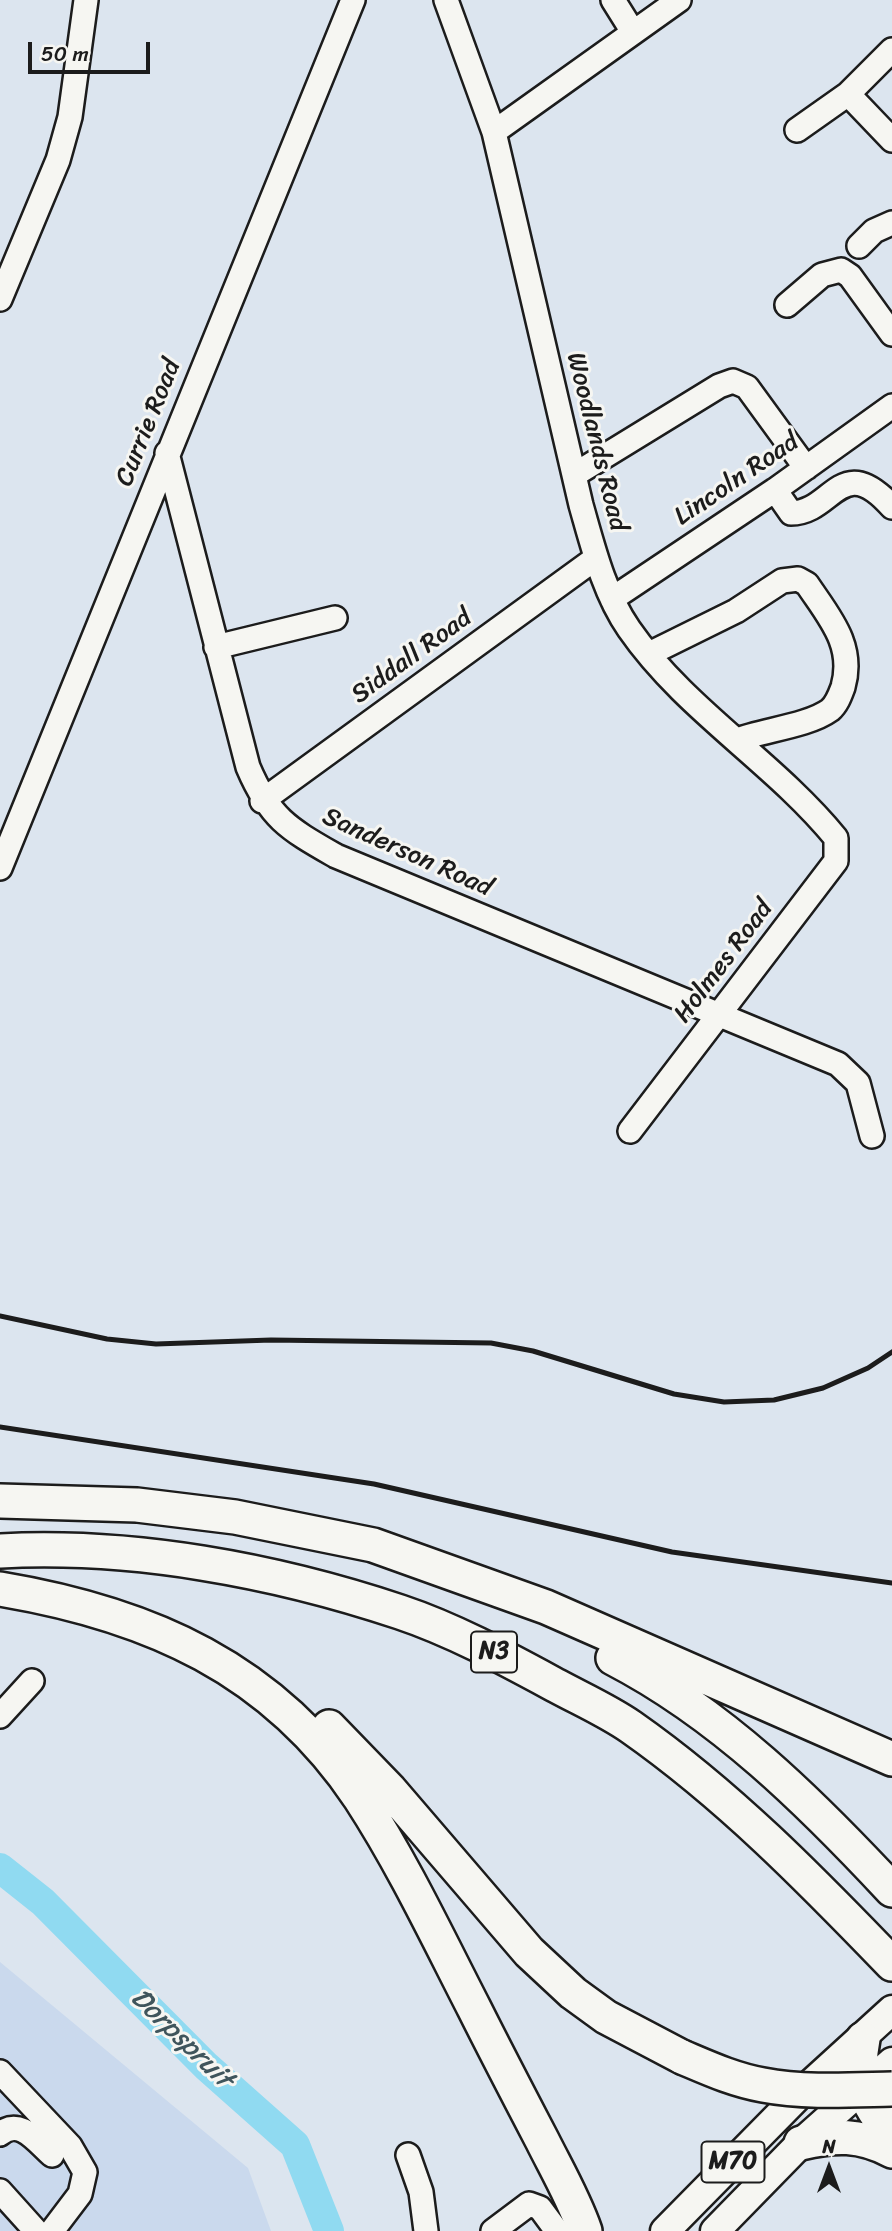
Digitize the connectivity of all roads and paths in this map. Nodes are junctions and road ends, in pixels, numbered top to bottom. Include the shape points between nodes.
1 (86, 0) edge
2 (353, 0) edge
3 (446, 0) edge
4 (613, 0) edge
5 (679, 0) edge
6 (633, 32) junction
7 (892, 50) edge
8 (848, 94) junction
9 (797, 131) dead end
10 (494, 132) junction
11 (892, 140) edge
12 (892, 223) edge
13 (859, 246) dead end
14 (3, 284) edge
15 (787, 305) dead end
16 (892, 334) edge
17 (892, 406) edge
18 (167, 453) junction
19 (806, 468) junction
20 (574, 475) junction
21 (775, 490) junction
22 (892, 508) edge
23 (596, 558) junction
24 (612, 599) junction
25 (335, 618) dead end
26 (216, 647) junction
27 (649, 654) junction
28 (737, 740) junction
29 (262, 801) junction
30 (824, 823) joint
31 (0, 868) edge
32 (718, 1015) junction
33 (631, 1131) dead end
34 (872, 1136) dead end
35 (0, 1501) edge
36 (235, 1517) junction
37 (0, 1551) edge
38 (0, 1581) edge
39 (0, 1588) edge
40 (32, 1681) dead end
41 (0, 1716) edge
42 (892, 1759) edge
43 (892, 1890) edge
44 (892, 1964) edge
45 (879, 2023) edge
46 (892, 2062) edge
47 (0, 2072) edge
48 (878, 2089) edge
49 (0, 2134) edge
50 (892, 2135) edge
51 (800, 2143) junction
52 (892, 2151) edge
53 (52, 2155) dead end
54 (408, 2155) dead end
55 (0, 2191) edge
56 (36, 2231) edge
57 (52, 2231) edge
58 (426, 2231) edge
59 (493, 2231) edge
60 (557, 2231) edge
61 (585, 2231) edge
62 (665, 2231) edge
63 (715, 2231) edge

1 - 14 street via 70,117 58,160
2 - 18 street, Currie Road
3 - 10 street, Woodlands Road
4 - 6 street
5 - 6 street
6 - 10 street
7 - 8 street
8 - 9 street
8 - 11 street
10 - 20 street, Woodlands Road
12 - 13 street via 874,231
15 - 16 street via 822,275 841,270
17 - 19 street, Lincoln Road
18 - 26 street, Sanderson Road
18 - 31 street, Currie Road
19 - 20 street via 747,387 733,381
19 - 21 street, Lincoln Road
20 - 23 street, Woodlands Road
21 - 22 street via 791,513 800,513 855,483 877,491
21 - 24 street, Lincoln Road
23 - 24 street, Woodlands Road
23 - 29 street, Siddall Road
24 - 27 street, Woodlands Road
25 - 26 street
26 - 29 street, Sanderson Road via 248,768
27 - 28 street, Woodlands Road
27 - 28 street via 736,611 782,581 807,583 844,643 846,676 839,698 830,710 811,719
28 - 30 street, Woodlands Road
29 - 32 street, Sanderson Road via 290,830 336,856
30 - 32 street, Holmes Road via 836,838 836,861
32 - 33 street, Holmes Road
32 - 34 street, Sanderson Road via 838,1064 858,1083
35 - 36 highway, N3 via 137,1504
36 - 42 highway via 373,1545 546,1607
36 - 43 highway, N3 via 371,1553 546,1623 650,1676 749,1751 829,1822
37 - 44 highway, N3 via 163,1557 276,1578 401,1612 496,1653 629,1725 707,1785 784,1852
38 - 48 highway, bridge via 46,1583 107,1595 229,1646 272,1675 310,1707 390,1790 528,1952 606,2017 724,2075 764,2085
39 - 61 highway via 104,1611 170,1636 228,1667 289,1715 334,1763 360,1799 421,1906
40 - 41 street
45 - 48 highway via 858,2066
45 - 62 main road, M70 via 802,2092
46 - 48 main road, M70
47 - 57 street via 70,2146 85,2172 80,2194
48 - 50 highway via 879,2120
48 - 51 main road, M70
49 - 53 street via 17,2127
51 - 52 highway via 848,2136
51 - 63 main road, M70
54 - 58 street via 421,2192
55 - 56 street
59 - 60 street via 528,2204 540,2208

